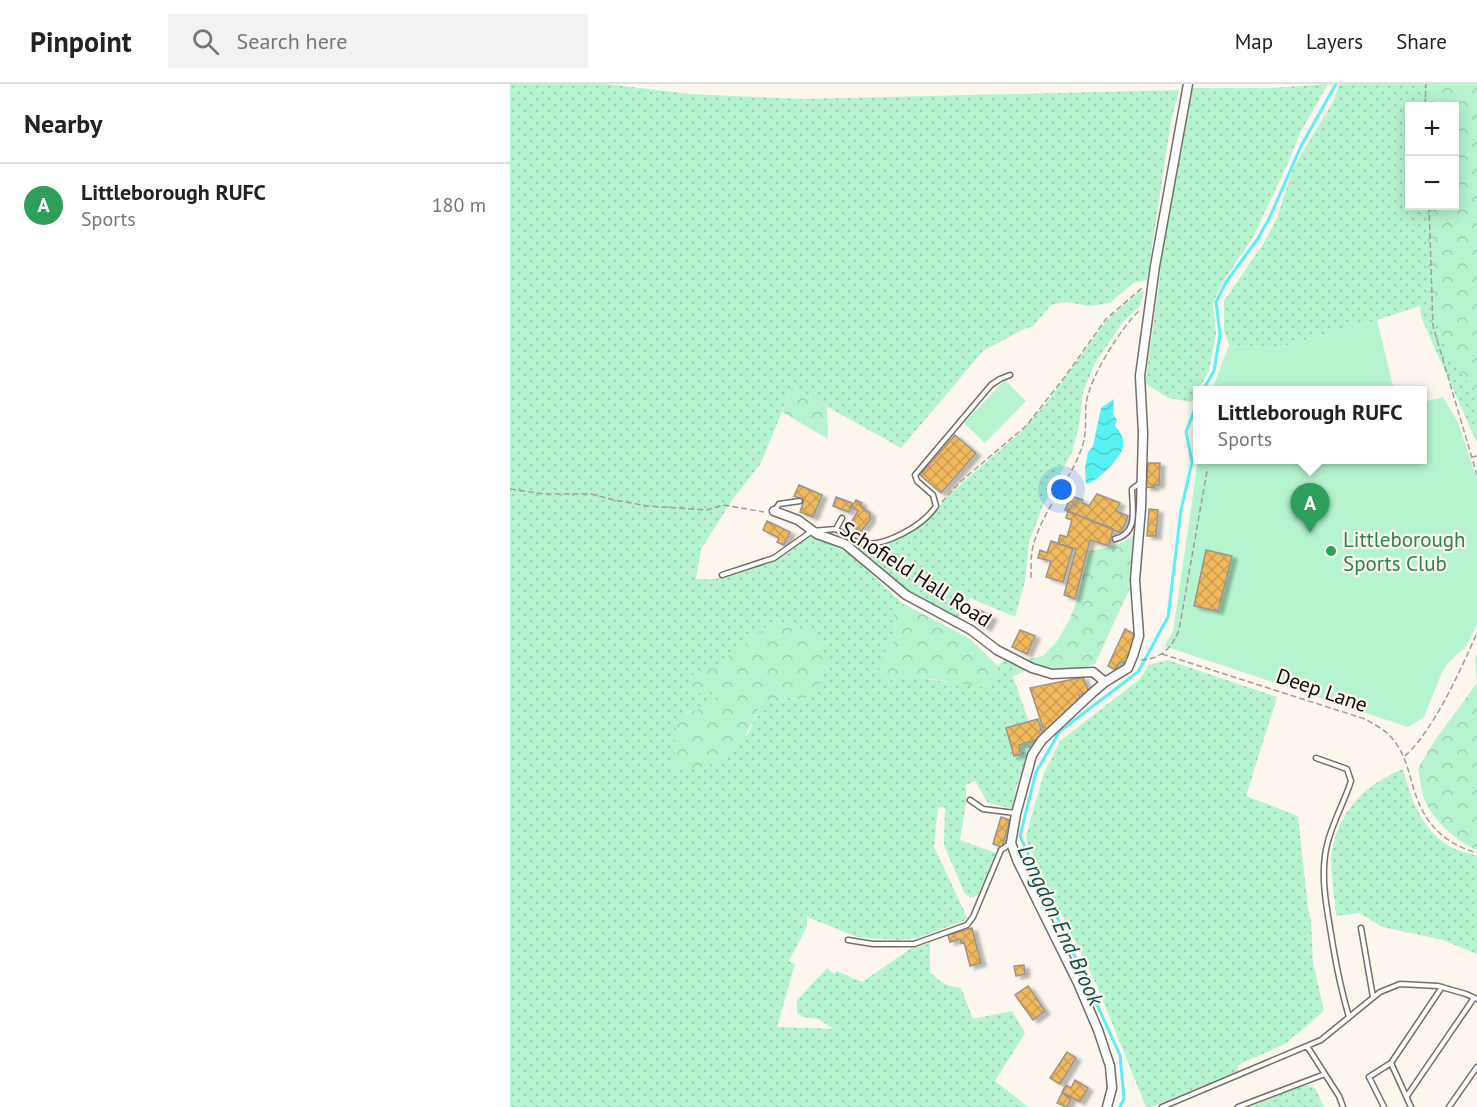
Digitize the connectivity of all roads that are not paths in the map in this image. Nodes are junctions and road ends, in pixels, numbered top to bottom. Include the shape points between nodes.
1 (1188, 84) edge
2 (1010, 375) dead end
3 (1141, 483) junction
4 (800, 501) dead end
5 (774, 511) joint
6 (842, 518) dead end
7 (836, 529) junction
8 (813, 531) junction
9 (1114, 539) dead end
10 (722, 575) dead end
11 (1105, 682) junction
12 (1316, 759) dead end
13 (970, 800) dead end
14 (1016, 813) junction
15 (1011, 843) junction
16 (1361, 928) dead end
17 (848, 940) dead end
18 (1442, 987) junction
19 (1373, 998) junction
20 (1476, 999) edge
21 (1349, 1017) junction
22 (1307, 1046) junction
23 (1391, 1063) junction
24 (1477, 1067) edge
25 (1325, 1074) junction
26 (1406, 1096) junction
27 (1107, 1107) edge
28 (1162, 1107) edge
29 (1238, 1107) edge
30 (1343, 1107) edge
31 (1384, 1107) edge
32 (1412, 1107) edge
33 (1449, 1107) edge

1 - 3 street via 1140,376
2 - 7 lane via 991,385 915,475 933,495 936,506 932,512 916,526 877,543 858,543
3 - 9 lane via 1132,489 1130,528 1123,537
3 - 11 street via 1135,580 1139,636 1128,668
4 - 5 lane via 779,504
5 - 8 street, Schofield Hall Road
6 - 7 lane
7 - 8 lane
8 - 10 lane via 774,558
8 - 11 street, Schofield Hall Road via 845,544 906,595 971,630 997,650 1032,668 1053,674 1093,672
11 - 14 street via 1042,740 1032,755
12 - 21 lane via 1347,769 1351,781 1327,847 1324,874 1339,982
13 - 14 lane via 983,809
14 - 15 street
15 - 17 lane via 1001,850 966,925 914,944
15 - 27 street via 1098,1030 1110,1066 1112,1088
16 - 19 lane
18 - 19 lane via 1400,984
18 - 20 lane
18 - 23 lane
19 - 21 lane
20 - 26 lane
21 - 22 lane via 1321,1040
22 - 25 lane
22 - 28 lane
23 - 26 lane
23 - 31 lane via 1369,1077
24 - 33 lane
25 - 29 lane
25 - 30 lane
26 - 32 lane

